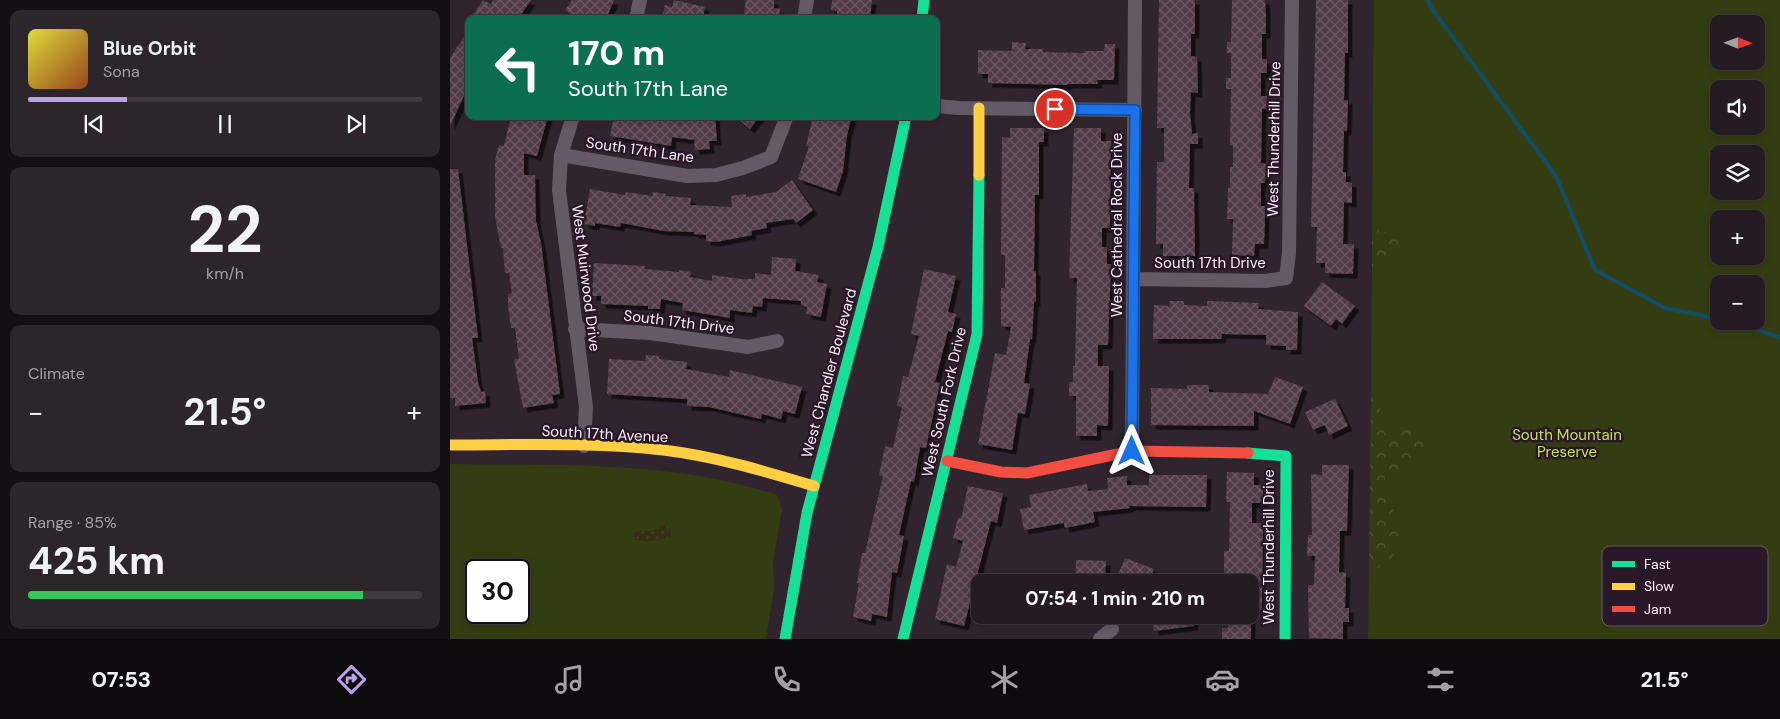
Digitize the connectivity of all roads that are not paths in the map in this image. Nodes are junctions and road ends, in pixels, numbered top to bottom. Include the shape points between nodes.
1 (640, 0) edge
2 (807, 0) edge
3 (924, 0) edge
4 (1136, 0) edge
5 (1292, 0) edge
6 (637, 15) edge
7 (805, 15) edge
8 (922, 15) edge
9 (940, 106) edge
10 (979, 108) junction
11 (1135, 110) junction
12 (572, 120) edge
13 (785, 120) edge
14 (905, 120) edge
15 (561, 155) junction
16 (1286, 278) joint
17 (1133, 279) junction
18 (575, 329) junction
19 (777, 341) dead end
20 (450, 445) edge
21 (584, 446) junction
22 (1132, 451) junction
23 (946, 461) junction
24 (814, 486) junction
25 (1112, 629) dead end
26 (785, 639) edge
27 (903, 639) edge
28 (1100, 639) edge
29 (1285, 639) edge

1 - 6 street
2 - 7 street
3 - 8 street
4 - 11 street, West Cathedral Rock Drive
5 - 16 street, West Thunderhill Drive
9 - 10 street
10 - 11 street
10 - 23 street, West South Fork Drive via 977,334
11 - 17 street, West Cathedral Rock Drive
12 - 15 street, West Muirwood Drive
13 - 15 street, South 17th Lane via 771,156 716,175 687,176
14 - 24 street, West Chandler Boulevard via 878,247
15 - 18 street, West Muirwood Drive via 559,190
16 - 17 street, South 17th Drive via 1265,281
17 - 22 street, West Cathedral Rock Drive
18 - 19 street, South 17th Drive via 650,333 748,347
18 - 21 street, West Muirwood Drive via 586,407
20 - 21 street, South 17th Avenue
21 - 24 street, South 17th Avenue via 700,456
22 - 23 street via 1027,473 1001,472
22 - 29 street, West Thunderhill Drive via 1286,456
23 - 27 street, West South Fork Drive
24 - 26 street, West Chandler Boulevard
25 - 28 street

